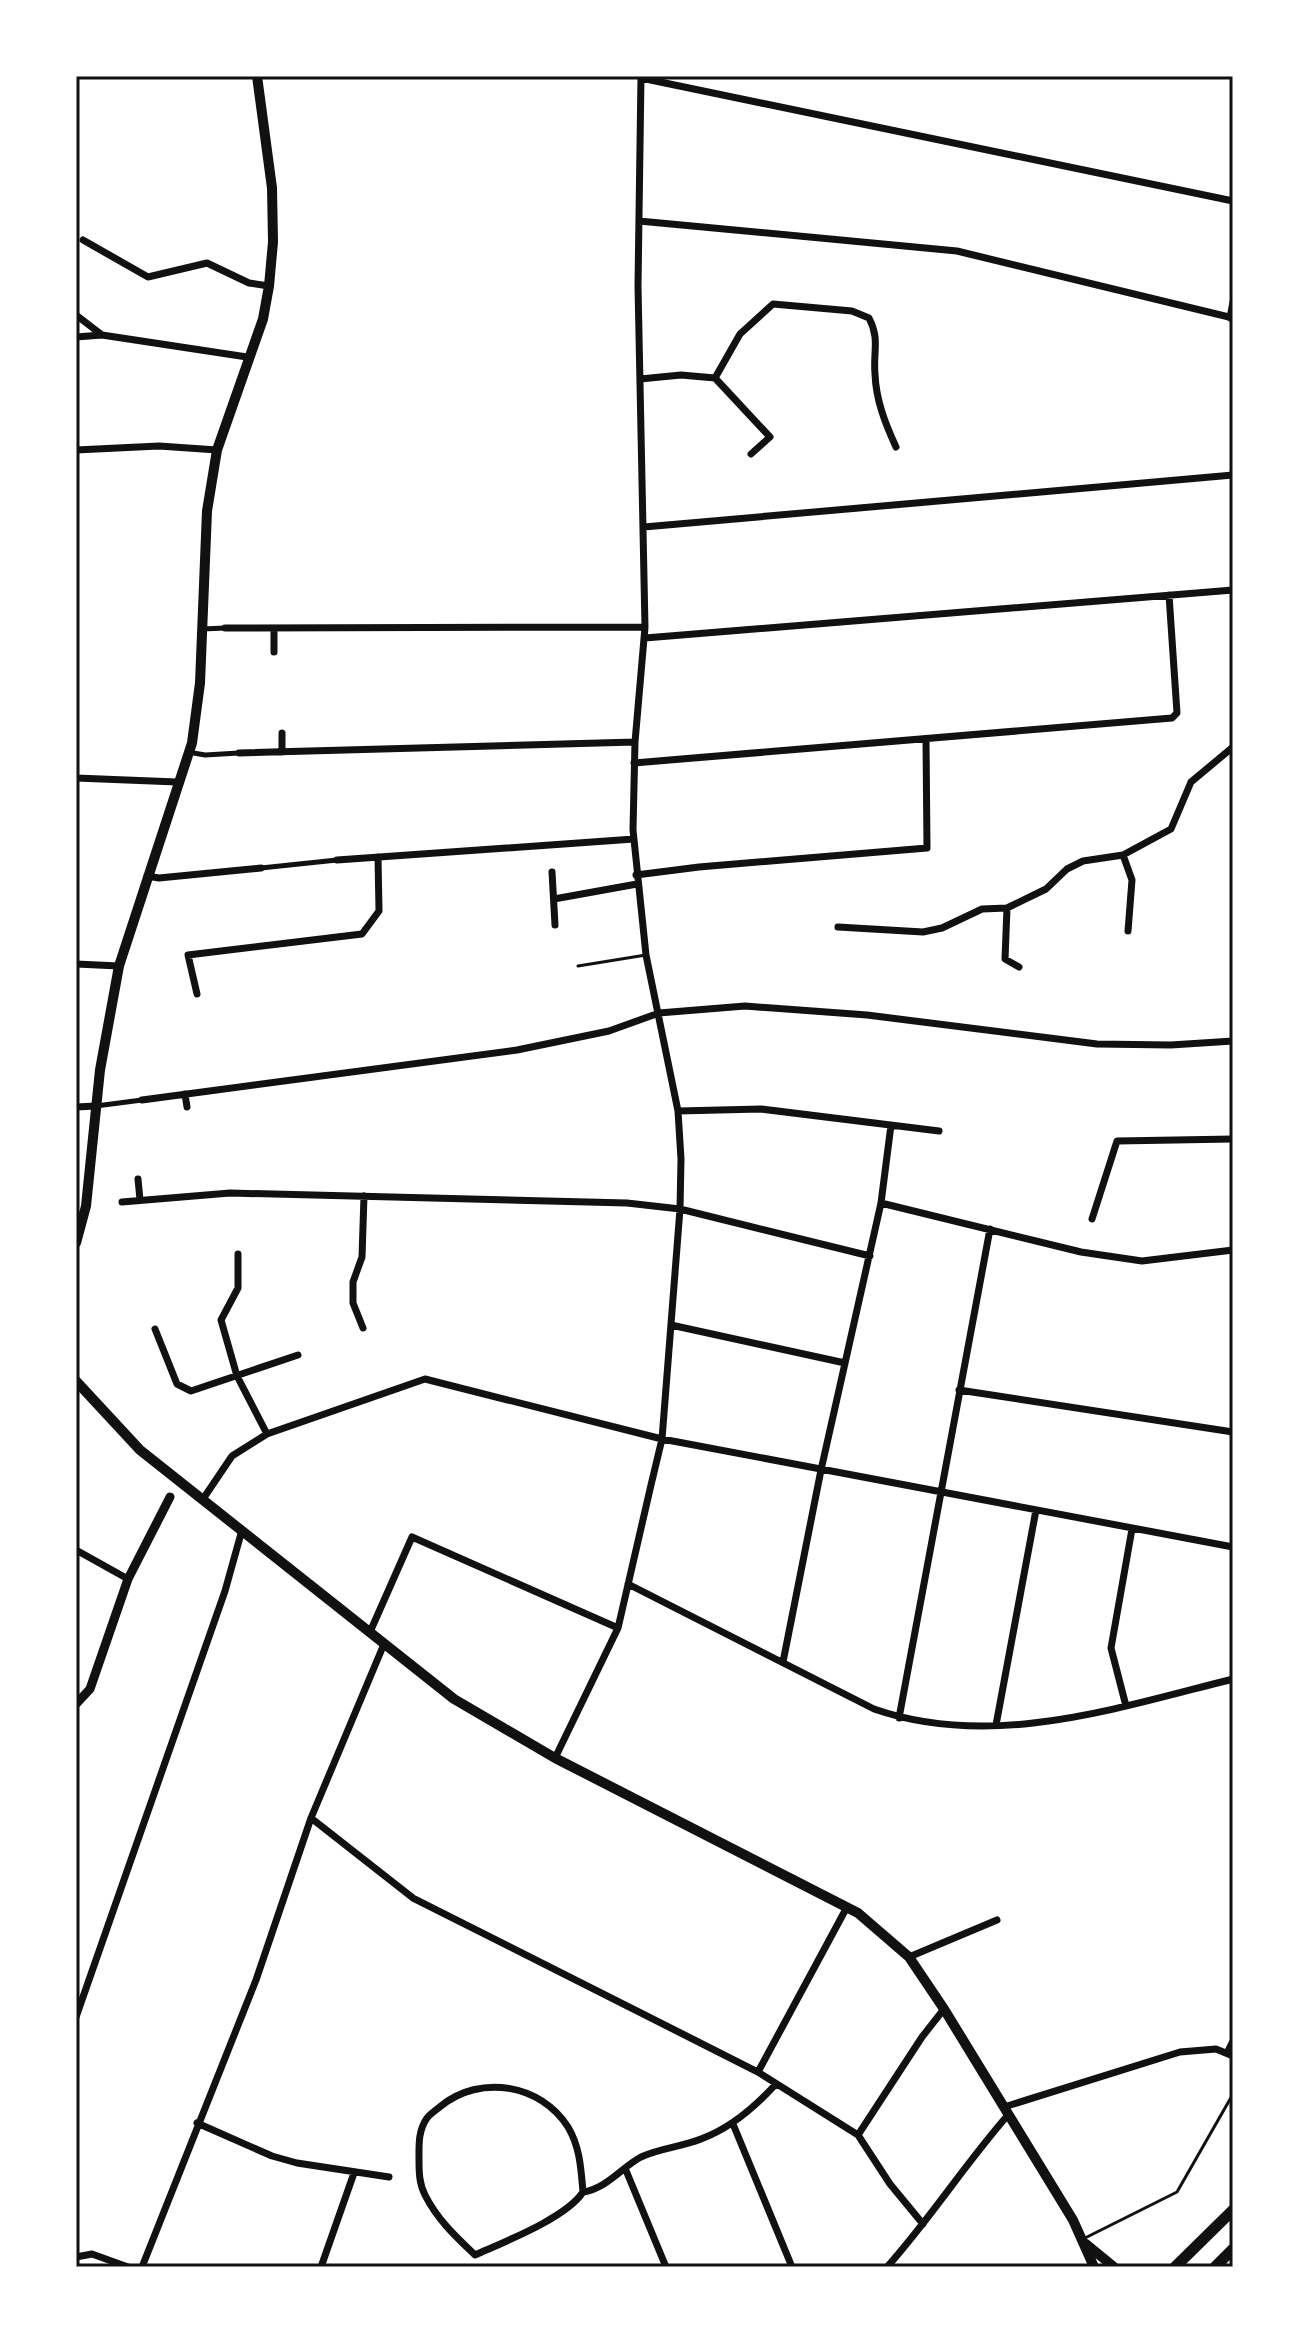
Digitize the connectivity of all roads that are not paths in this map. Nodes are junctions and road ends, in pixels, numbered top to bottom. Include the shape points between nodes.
1 (257, 76) edge
2 (641, 77) edge
3 (1233, 201) edge
4 (639, 221) junction
5 (83, 240) dead end
6 (269, 286) junction
7 (1233, 302) edge
8 (76, 315) edge
9 (1231, 318) edge
10 (102, 335) junction
11 (76, 337) edge
12 (247, 357) junction
13 (715, 378) junction
14 (640, 379) junction
15 (896, 447) dead end
16 (76, 450) edge
17 (217, 450) junction
18 (751, 454) dead end
19 (1233, 475) edge
20 (644, 527) junction
21 (1233, 590) edge
22 (1169, 595) junction
23 (645, 627) junction
24 (225, 628) joint
25 (203, 629) junction
26 (274, 629) junction
27 (645, 638) junction
28 (274, 652) dead end
29 (282, 733) dead end
30 (926, 739) junction
31 (635, 742) junction
32 (1233, 747) edge
33 (188, 752) junction
34 (282, 752) junction
35 (239, 753) joint
36 (634, 763) junction
37 (76, 778) edge
38 (177, 782) junction
39 (634, 839) junction
40 (1123, 855) junction
41 (378, 857) junction
42 (337, 860) joint
43 (261, 868) joint
44 (552, 872) dead end
45 (147, 876) junction
46 (636, 880) junction
47 (554, 899) junction
48 (1007, 908) junction
49 (555, 925) dead end
50 (838, 927) dead end
51 (1128, 931) dead end
52 (646, 955) junction
53 (76, 964) edge
54 (119, 966) junction
55 (578, 966) dead end
56 (1019, 967) dead end
57 (197, 994) dead end
58 (659, 1013) junction
59 (1233, 1041) edge
60 (185, 1094) junction
61 (142, 1100) joint
62 (96, 1106) junction
63 (76, 1107) edge
64 (187, 1107) dead end
65 (678, 1111) junction
66 (891, 1125) junction
67 (939, 1131) dead end
68 (1233, 1139) edge
69 (138, 1179) dead end
70 (364, 1196) junction
71 (140, 1200) junction
72 (122, 1202) dead end
73 (881, 1203) junction
74 (81, 1206) edge
75 (680, 1209) junction
76 (1092, 1219) dead end
77 (990, 1229) junction
78 (76, 1243) edge
79 (1233, 1250) edge
80 (238, 1254) dead end
81 (870, 1256) junction
82 (671, 1325) junction
83 (363, 1328) dead end
84 (155, 1329) dead end
85 (298, 1355) dead end
86 (845, 1363) junction
87 (237, 1376) junction
88 (76, 1381) edge
89 (959, 1390) junction
90 (1233, 1432) edge
91 (267, 1434) junction
92 (662, 1439) junction
93 (821, 1470) junction
94 (941, 1492) junction
95 (170, 1497) dead end
96 (203, 1499) junction
97 (1036, 1510) junction
98 (1132, 1529) junction
99 (242, 1530) junction
100 (1233, 1547) edge
101 (76, 1550) edge
102 (128, 1579) junction
103 (628, 1584) junction
104 (618, 1628) junction
105 (370, 1632) junction
106 (384, 1644) junction
107 (783, 1662) junction
108 (1233, 1679) edge
109 (76, 1704) edge
110 (1126, 1706) junction
111 (899, 1718) junction
112 (996, 1725) junction
113 (555, 1758) junction
114 (311, 1818) junction
115 (847, 1907) junction
116 (997, 1920) dead end
117 (909, 1957) junction
118 (944, 2009) junction
119 (76, 2017) edge
120 (1233, 2041) edge
121 (1230, 2054) edge
122 (758, 2072) junction
123 (775, 2085) junction
124 (1233, 2094) edge
125 (1006, 2111) junction
126 (197, 2123) junction
127 (733, 2124) junction
128 (858, 2135) junction
129 (625, 2168) junction
130 (354, 2173) junction
131 (389, 2177) dead end
132 (583, 2192) junction
133 (1233, 2210) edge
134 (923, 2224) junction
135 (1082, 2240) junction
136 (1233, 2249) edge
137 (475, 2255) junction
138 (76, 2257) edge
139 (128, 2267) edge
140 (142, 2267) edge
141 (321, 2267) edge
142 (473, 2267) edge
143 (666, 2267) edge
144 (792, 2267) edge
145 (887, 2267) edge
146 (1094, 2267) edge
147 (1114, 2267) edge
148 (1175, 2267) edge
149 (1215, 2267) edge

1 - 6 main road via 272,188
2 - 3 street
2 - 4 street
4 - 9 street via 957,251
4 - 14 street
5 - 6 street via 148,277 207,263 249,283
6 - 12 main road via 263,319
7 - 9 street
8 - 10 street
10 - 11 street
10 - 12 street
12 - 17 main road
13 - 14 street
13 - 15 street via 740,334 773,304 852,311 869,318 877,333 877,392
13 - 18 street via 770,437
14 - 20 street
16 - 17 street
17 - 25 main road via 207,511
19 - 20 street
20 - 23 street
21 - 22 street
22 - 27 street
22 - 30 street via 1177,713 1172,718
23 - 26 street
23 - 27 street
24 - 25 street
24 - 26 street
25 - 33 main road via 199,704
26 - 28 street
27 - 31 street
29 - 34 street
30 - 36 street
30 - 46 street via 927,848 699,867
31 - 34 street
31 - 36 street
32 - 40 street via 1191,782 1171,829
33 - 35 street
33 - 38 main road
34 - 35 street
36 - 39 street
37 - 38 street
38 - 45 main road
39 - 41 street
39 - 46 street
40 - 48 street via 1083,861 1046,889
40 - 51 street via 1132,880
41 - 42 street
41 - 57 street via 379,911 362,934 188,955
42 - 43 street
43 - 45 street
44 - 47 street
45 - 54 main road
46 - 47 street
46 - 52 street
47 - 49 street
48 - 50 street via 982,909 923,932
48 - 56 street via 1005,959
52 - 55 lane
52 - 58 street
53 - 54 street
54 - 62 main road
58 - 59 street via 745,1006 867,1015 1097,1044
58 - 60 street via 609,1031 517,1050
58 - 65 street
60 - 61 street
60 - 64 street
61 - 62 street
62 - 63 street
62 - 74 main road
65 - 66 street via 761,1109
65 - 75 street
66 - 67 street
66 - 73 street
68 - 76 street via 1117,1141
69 - 71 street
70 - 71 street via 230,1193
70 - 75 street
70 - 83 street via 362,1257 353,1282 353,1303
71 - 72 street
73 - 77 street
73 - 81 street
74 - 78 main road
75 - 81 street
75 - 82 street
77 - 79 street via 1142,1261
77 - 89 street
80 - 87 street via 238,1288 221,1320
81 - 86 street
82 - 86 street
82 - 92 street
84 - 87 street via 177,1384 191,1391
85 - 87 street
86 - 93 street
87 - 91 street
88 - 96 main road via 140,1450
89 - 90 street
89 - 94 street
91 - 92 street via 425,1379
91 - 96 street via 232,1456
92 - 93 street
92 - 103 street
93 - 94 street
93 - 107 street
94 - 97 street
94 - 111 street
95 - 102 street
96 - 99 main road
97 - 98 street
97 - 112 street
98 - 100 street
98 - 110 street via 1111,1648
99 - 105 main road
99 - 119 street
101 - 102 street
102 - 109 street via 90,1689
103 - 104 street
103 - 107 street
104 - 105 street via 412,1537
104 - 113 street
105 - 106 main road
106 - 113 main road via 454,1699
106 - 114 street
107 - 111 street
108 - 110 street
110 - 112 street via 1059,1722
111 - 112 street
113 - 115 main road
114 - 122 street via 413,1898
114 - 126 street via 256,1980
115 - 117 main road
115 - 122 street
116 - 117 street
117 - 118 main road
118 - 125 main road
118 - 128 street
120 - 121 street
121 - 125 street via 1216,2049 1180,2052
122 - 123 street
123 - 127 street
123 - 128 street
124 - 135 lane via 1177,2192
125 - 134 street
125 - 135 main road
126 - 130 street via 272,2156
126 - 140 street
127 - 129 street via 656,2151
127 - 144 street
128 - 134 street
129 - 132 street via 593,2191
129 - 143 street
130 - 131 street
130 - 141 street
132 - 137 street via 548,2220
132 - 137 street via 578,2150 549,2104 493,2086 447,2101 427,2117 418,2137 419,2178 439,2220
133 - 148 highway
134 - 145 street
135 - 146 main road
135 - 147 main road
136 - 149 highway
137 - 142 street
138 - 139 street via 92,2254

